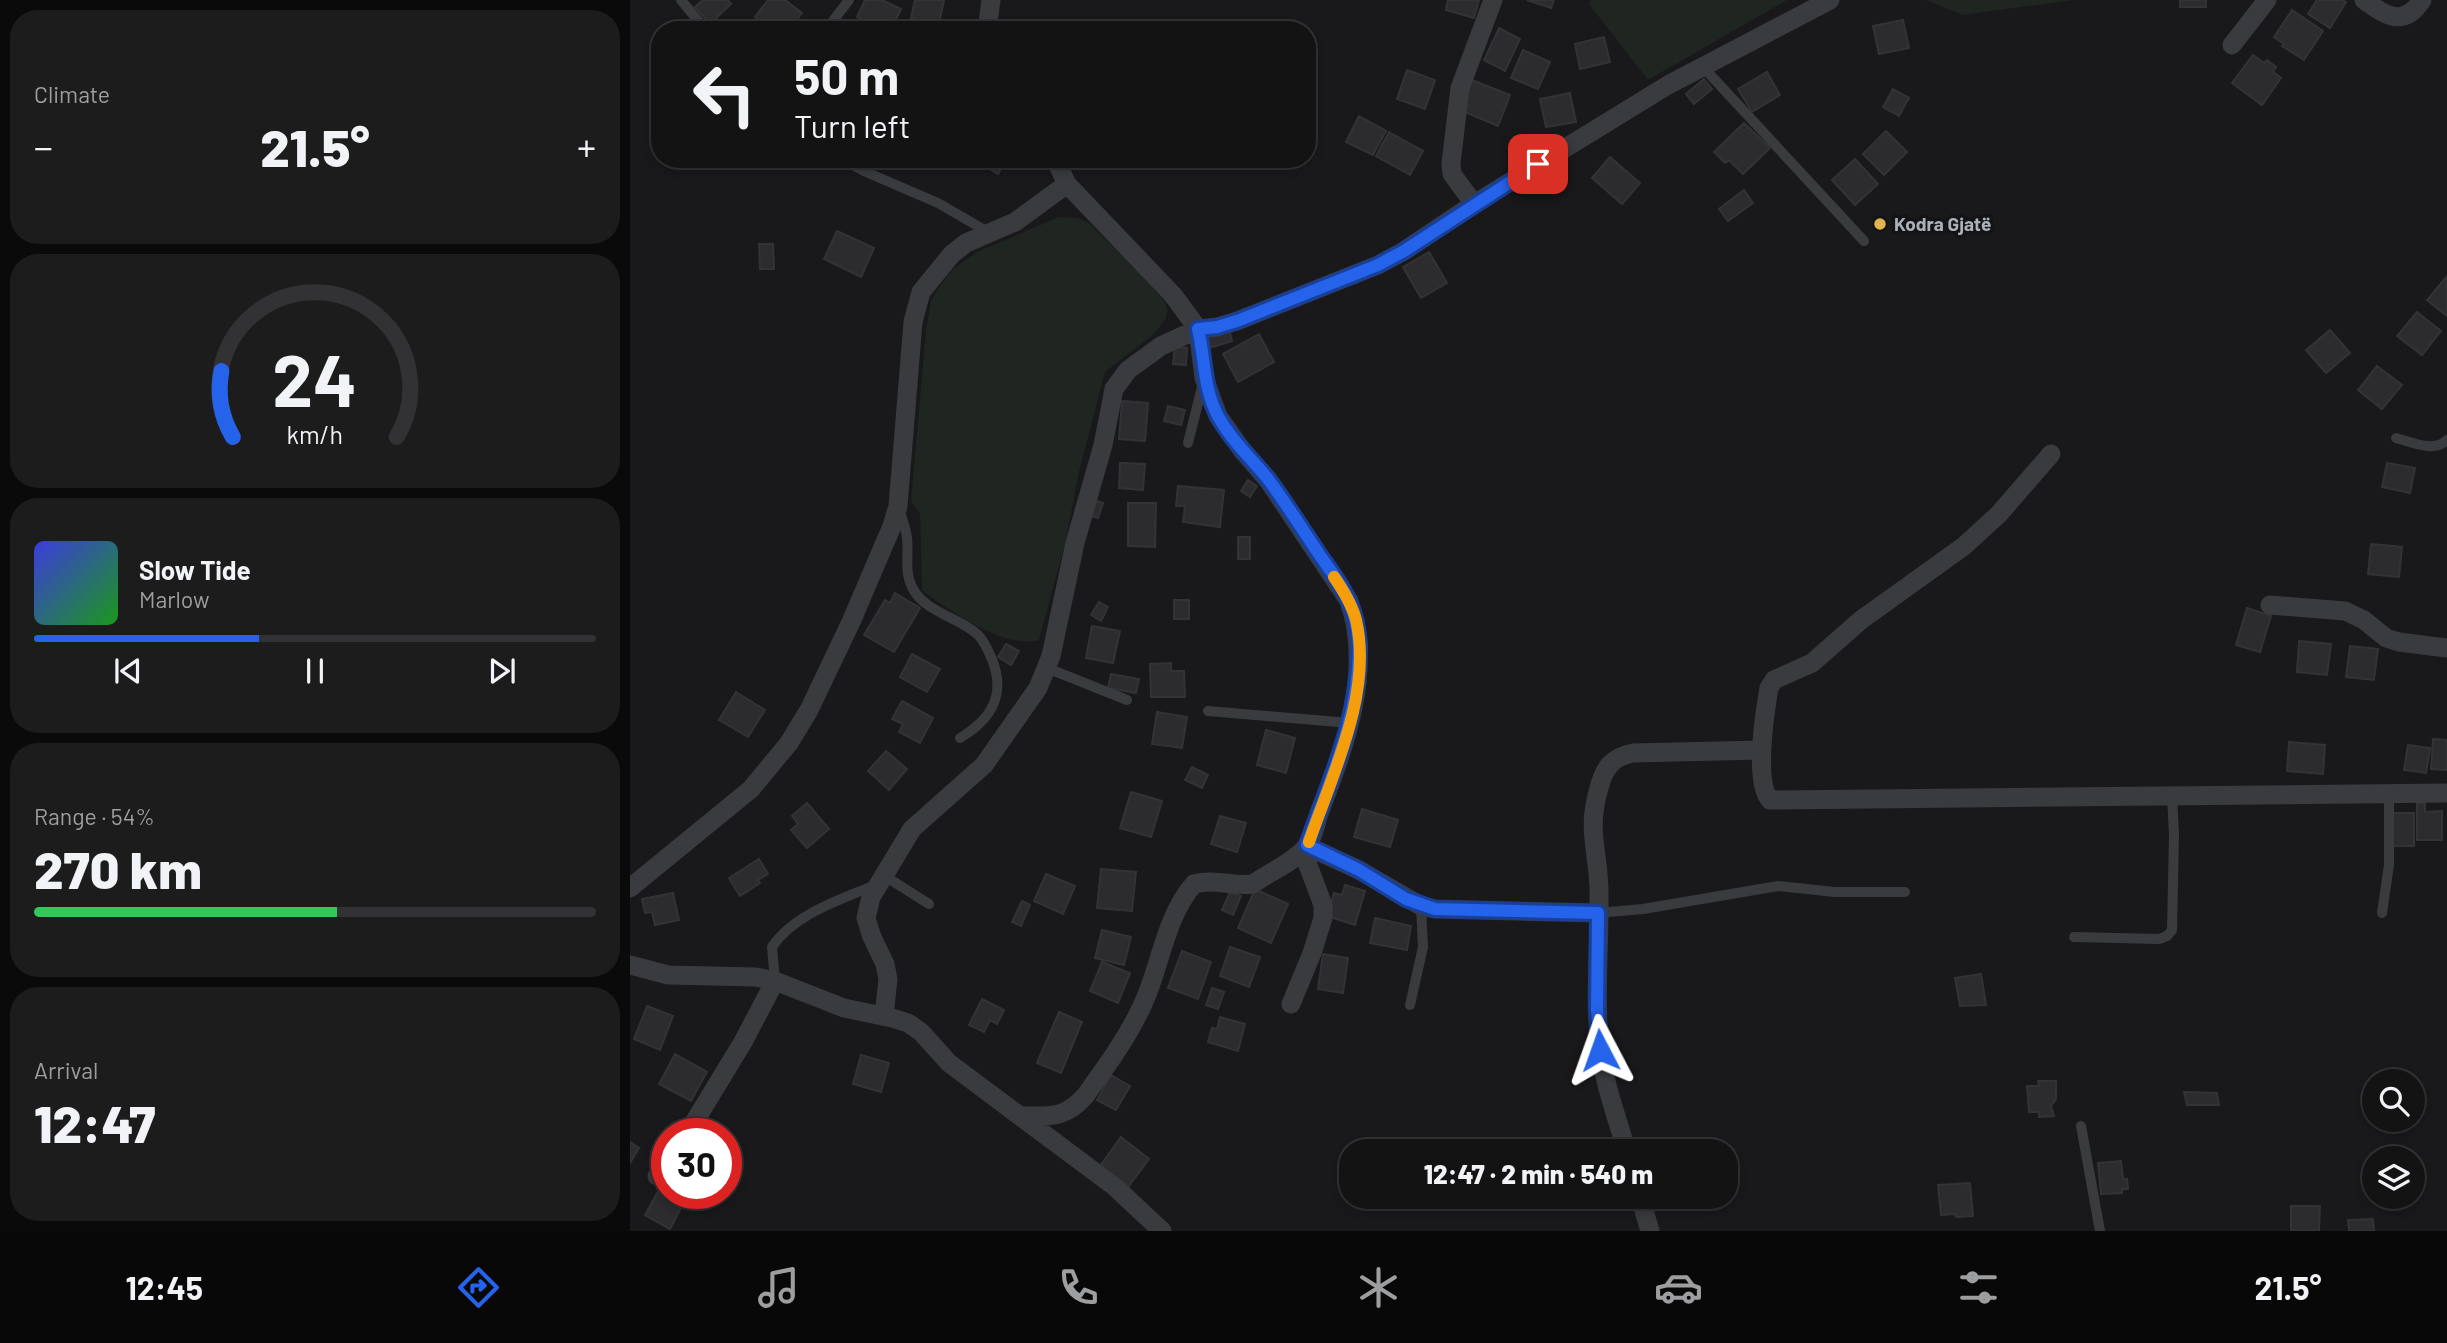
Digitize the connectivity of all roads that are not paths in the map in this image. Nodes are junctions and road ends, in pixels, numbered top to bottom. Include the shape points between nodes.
1 (681, 0) edge
2 (849, 0) edge
3 (992, 0) edge
4 (1493, 0) edge
5 (1830, 0) edge
6 (2267, 0) edge
7 (2364, 0) edge
8 (2421, 0) edge
9 (698, 21) edge
10 (833, 21) edge
11 (988, 21) edge
12 (2232, 45) dead end
13 (1703, 67) junction
14 (859, 168) edge
15 (1059, 168) edge
16 (1067, 184) junction
17 (1474, 204) junction
18 (989, 232) junction
19 (1864, 241) dead end
20 (1198, 329) junction
21 (1204, 378) junction
22 (2396, 438) dead end
23 (2447, 440) edge
24 (1188, 443) dead end
25 (2051, 454) dead end
26 (898, 506) junction
27 (2270, 605) dead end
28 (2447, 648) edge
29 (1047, 668) junction
30 (1127, 700) dead end
31 (1208, 711) dead end
32 (1350, 723) junction
33 (960, 738) dead end
34 (1761, 750) junction
35 (2389, 793) junction
36 (2447, 793) edge
37 (2172, 794) junction
38 (1307, 845) junction
39 (880, 880) junction
40 (630, 888) edge
41 (1905, 892) dead end
42 (929, 904) dead end
43 (1421, 906) junction
44 (1598, 913) junction
45 (2382, 913) dead end
46 (2074, 937) dead end
47 (630, 965) edge
48 (775, 981) junction
49 (1291, 1004) dead end
50 (1410, 1005) dead end
51 (884, 1016) junction
52 (1020, 1116) junction
53 (697, 1118) edge
54 (2081, 1126) dead end
55 (1623, 1139) edge
56 (1644, 1209) edge
57 (1163, 1231) edge
58 (1650, 1231) edge
59 (2100, 1231) edge

1 - 9 lane
2 - 10 lane
3 - 11 street
4 - 17 street via 1460,88 1451,163 1452,174
5 - 13 street
6 - 12 street
7 - 8 street via 2387,16 2401,17 2414,12
13 - 17 street
13 - 19 lane
14 - 18 lane via 939,203
15 - 16 street
16 - 18 street via 1015,222
16 - 20 street via 1173,295
17 - 20 street via 1378,265 1237,321
18 - 26 street via 966,243 941,265 916,306
20 - 21 street
20 - 29 street via 1139,360 1114,389
21 - 24 lane
21 - 32 street via 1228,432 1268,480 1349,601 1359,643
22 - 23 lane via 2434,447
25 - 34 street via 1964,546 1861,620 1812,663 1774,680
26 - 33 lane via 912,588 941,613 977,634 994,664 996,700 978,728
26 - 40 street via 846,634 789,743 751,789
27 - 28 street via 2345,611 2386,638
29 - 30 lane
29 - 39 street via 984,765 912,829
31 - 32 lane
32 - 38 street
34 - 37 street via 1765,792 1773,800
34 - 44 street via 1633,753 1608,765 1593,810
35 - 36 street
35 - 37 street
35 - 45 lane via 2389,865
37 - 46 lane via 2172,930 2159,939
38 - 43 street
38 - 49 street via 1308,866 1323,905 1323,918
38 - 52 street via 1253,884 1194,884 1180,904 1136,1020 1085,1097 1062,1115
39 - 42 lane
39 - 48 lane via 786,929 772,947
39 - 51 street via 866,918 888,979
41 - 44 lane via 1778,886
43 - 44 street
43 - 50 lane via 1423,947
44 - 55 street via 1600,1050
47 - 48 street via 668,975
48 - 51 street via 844,1008
48 - 53 street
51 - 52 street via 921,1032 949,1063
52 - 57 street via 1115,1187
54 - 59 lane
56 - 58 street

